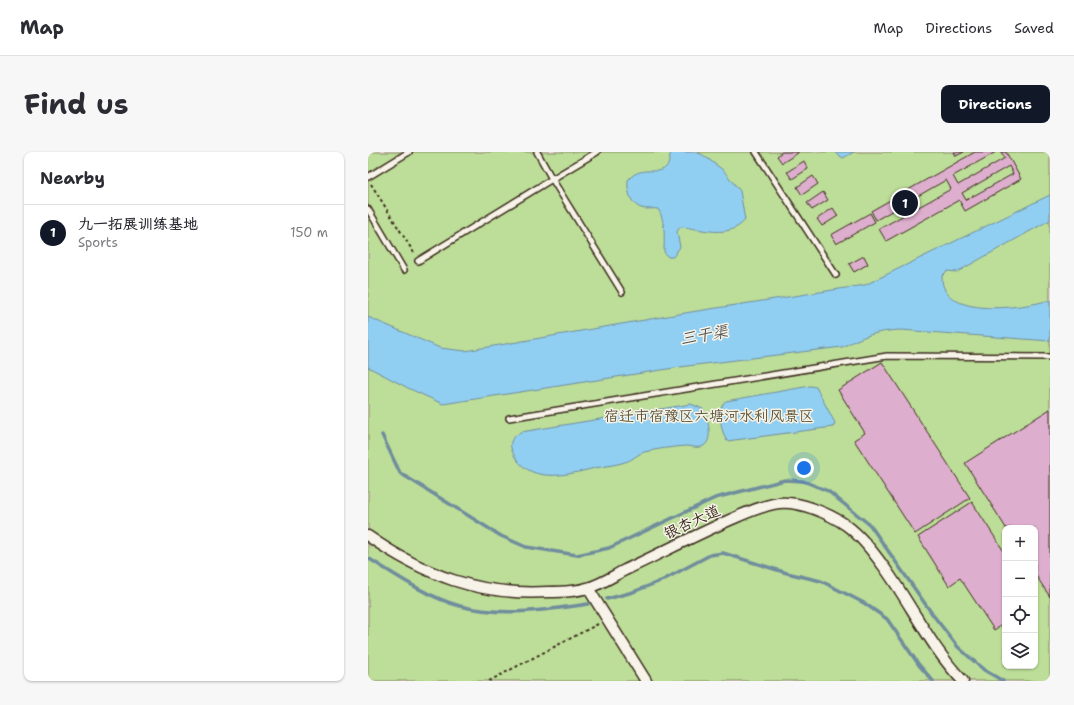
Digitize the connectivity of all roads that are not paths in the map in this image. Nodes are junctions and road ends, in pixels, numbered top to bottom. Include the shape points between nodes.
1 (409, 152) edge
2 (537, 152) edge
3 (597, 152) edge
4 (756, 152) edge
5 (368, 178) edge
6 (552, 179) junction
7 (368, 209) edge
8 (418, 261) road end
9 (404, 270) dead end
10 (836, 275) dead end
11 (622, 292) dead end
12 (1050, 357) edge
13 (509, 418) dead end
14 (368, 536) edge
15 (588, 588) junction
16 (646, 681) edge
17 (963, 681) edge

1 - 5 lane
2 - 6 lane
3 - 6 lane
4 - 10 lane
6 - 8 lane
6 - 11 lane
7 - 9 lane
12 - 13 lane via 887,356
14 - 15 street, 银杏大道 via 411,564 457,582 485,589 522,594
15 - 16 street
15 - 17 street, 银杏大道 via 752,511 778,503 792,503 846,525 870,547 910,604 932,643

